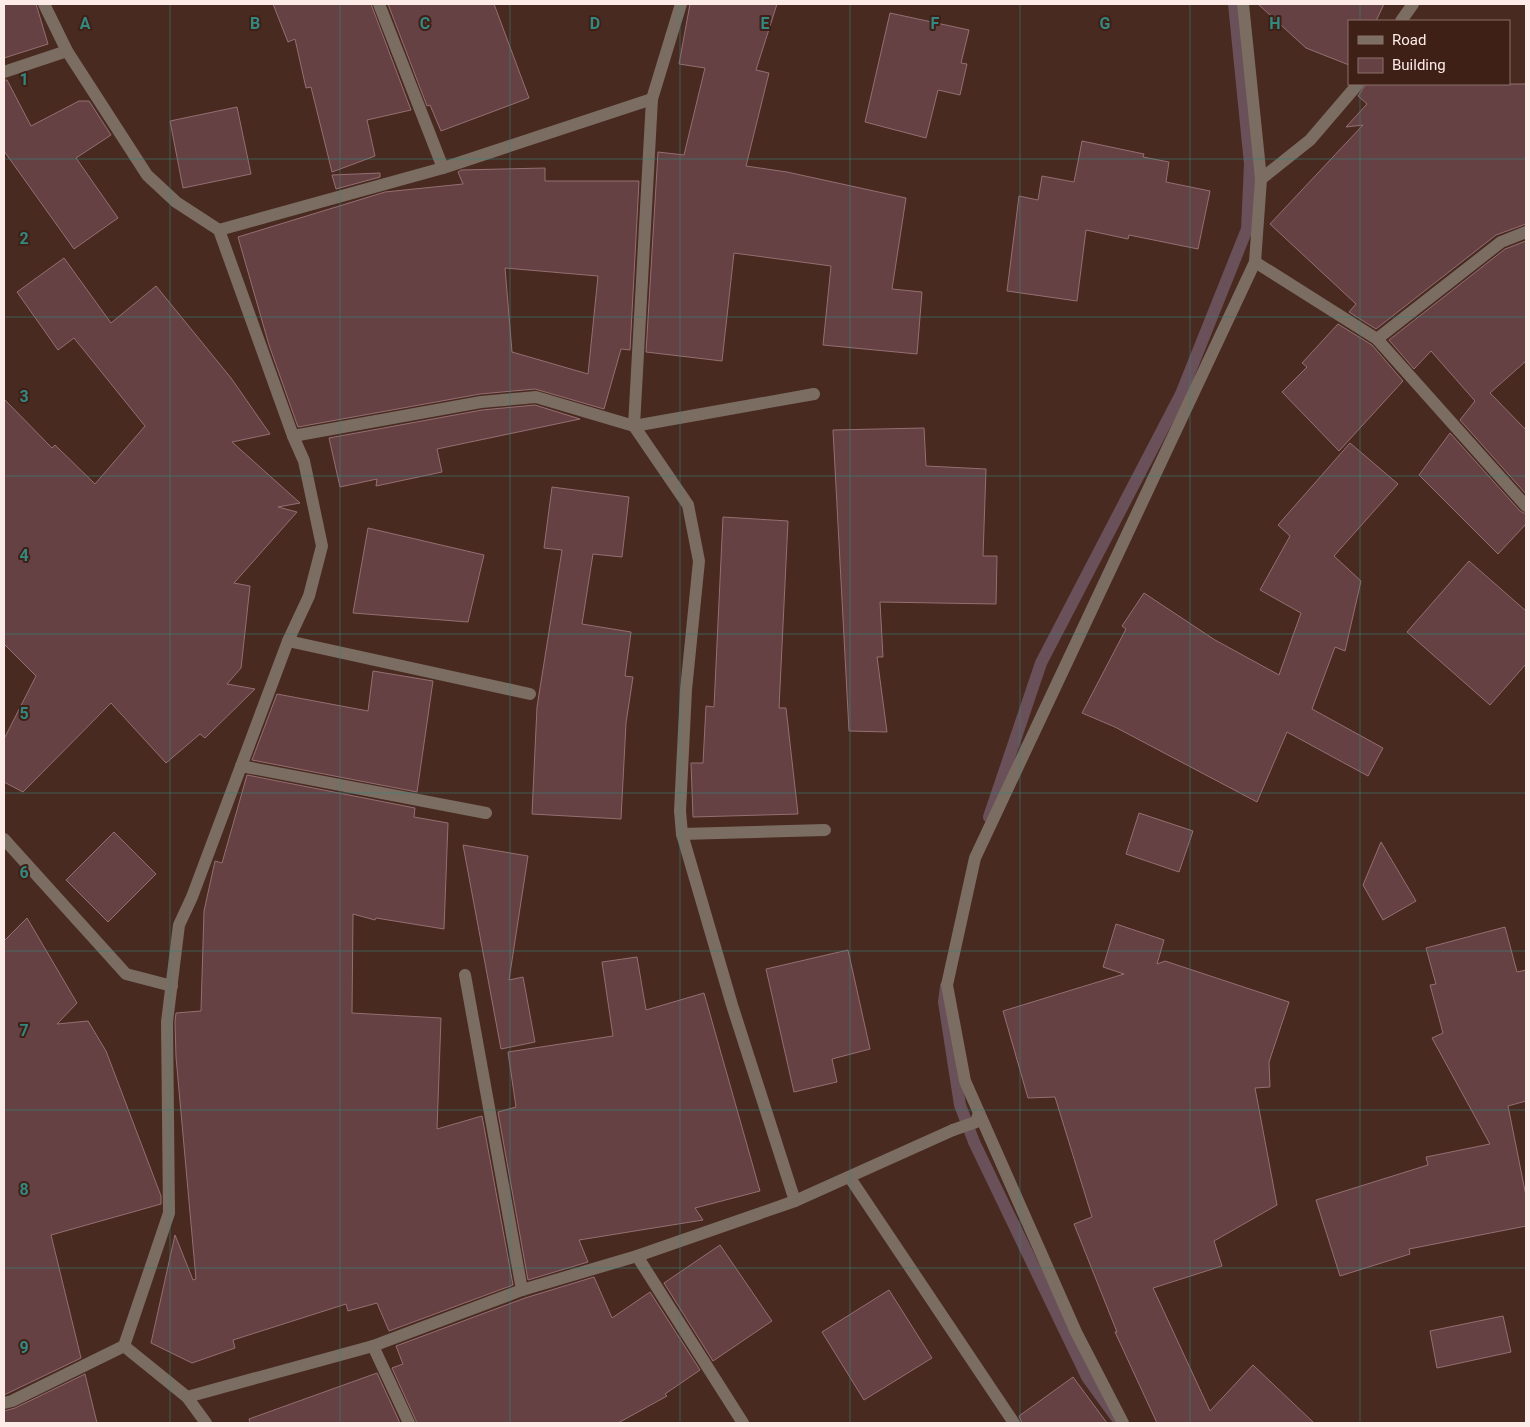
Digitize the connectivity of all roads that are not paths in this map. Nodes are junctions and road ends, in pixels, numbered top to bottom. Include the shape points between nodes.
1 (44, 4) edge
2 (379, 4) edge
3 (681, 4) edge
4 (1243, 4) edge
5 (1414, 4) edge
6 (1403, 20) edge
7 (67, 51) junction
8 (4, 72) edge
9 (1357, 85) edge
10 (652, 99) junction
11 (443, 168) junction
12 (1261, 179) junction
13 (219, 230) junction
14 (1526, 232) edge
15 (1255, 262) junction
16 (1377, 339) junction
17 (814, 394) dead end
18 (634, 426) junction
19 (293, 436) junction
20 (1526, 506) edge
21 (288, 641) junction
22 (530, 694) dead end
23 (241, 766) junction
24 (486, 813) dead end
25 (825, 830) dead end
26 (682, 834) junction
27 (4, 839) edge
28 (465, 975) dead end
29 (172, 986) junction
30 (978, 1118) junction
31 (850, 1178) junction
32 (795, 1201) junction
33 (637, 1256) junction
34 (522, 1290) junction
35 (124, 1346) junction
36 (374, 1346) junction
37 (187, 1397) junction
38 (4, 1403) edge
39 (206, 1423) edge
40 (410, 1423) edge
41 (743, 1423) edge
42 (1014, 1423) edge
43 (1123, 1423) edge

1 - 7 street
2 - 11 street
3 - 10 street
4 - 12 street
5 - 6 street
7 - 8 street
7 - 13 street via 147,175 176,202
9 - 12 street via 1310,140
10 - 11 street
10 - 18 street
11 - 13 street
12 - 15 street
13 - 19 street
14 - 16 street via 1501,242
15 - 16 street
15 - 30 street via 976,858 947,985 965,1081
16 - 20 street
17 - 18 street
18 - 19 street via 536,397 481,402
18 - 26 street via 688,505 699,561 686,690 680,811
19 - 21 street via 304,461 322,546 309,596
21 - 22 street
21 - 23 street
23 - 24 street
23 - 29 street via 179,925
25 - 26 street
26 - 32 street via 732,1005
27 - 29 street via 126,974
28 - 34 street
29 - 35 street via 167,1022 169,1213
30 - 31 street
30 - 43 street via 1076,1332
31 - 32 street
31 - 42 street
32 - 33 street
33 - 34 street
33 - 41 street
34 - 36 street
35 - 37 street
35 - 38 street
36 - 37 street
36 - 40 street
37 - 39 street

